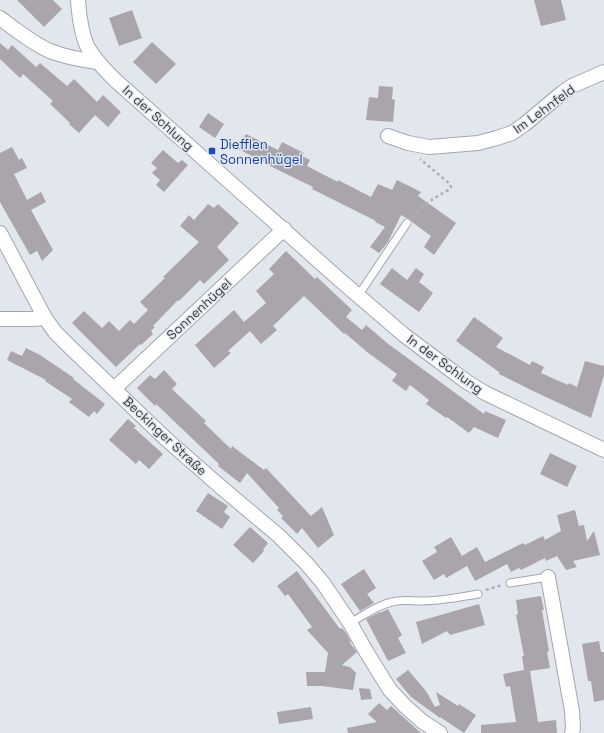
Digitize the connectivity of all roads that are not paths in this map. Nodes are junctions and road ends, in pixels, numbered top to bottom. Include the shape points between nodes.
1 (78, 0) edge
2 (0, 18) edge
3 (98, 62) junction
4 (604, 72) edge
5 (388, 136) dead end
6 (407, 223) road end
7 (284, 229) junction
8 (0, 233) edge
9 (358, 296) junction
10 (45, 318) junction
11 (0, 319) edge
12 (114, 389) junction
13 (604, 450) edge
14 (548, 577) joint
15 (510, 583) road end
16 (478, 594) road end
17 (350, 623) junction
18 (440, 733) edge
19 (572, 733) edge

1 - 3 street, In der Schlung via 87,46
2 - 3 street via 48,50
3 - 7 street, In der Schlung via 166,126
4 - 5 street, Im Lehnfeld via 572,86 525,124 497,138 478,143 429,147
6 - 9 lane
7 - 9 street, In der Schlung
7 - 12 street, Sonnenhügel
8 - 10 street, Beckinger Straße
9 - 13 street, In der Schlung via 404,335 467,382
10 - 11 street
10 - 12 street, Beckinger Straße via 55,332
12 - 17 street, Beckinger Straße via 172,444 279,536 323,583
14 - 15 lane
14 - 19 street via 572,711
16 - 17 lane via 422,601 403,599 376,608
17 - 18 street, Beckinger Straße via 390,690 417,717

